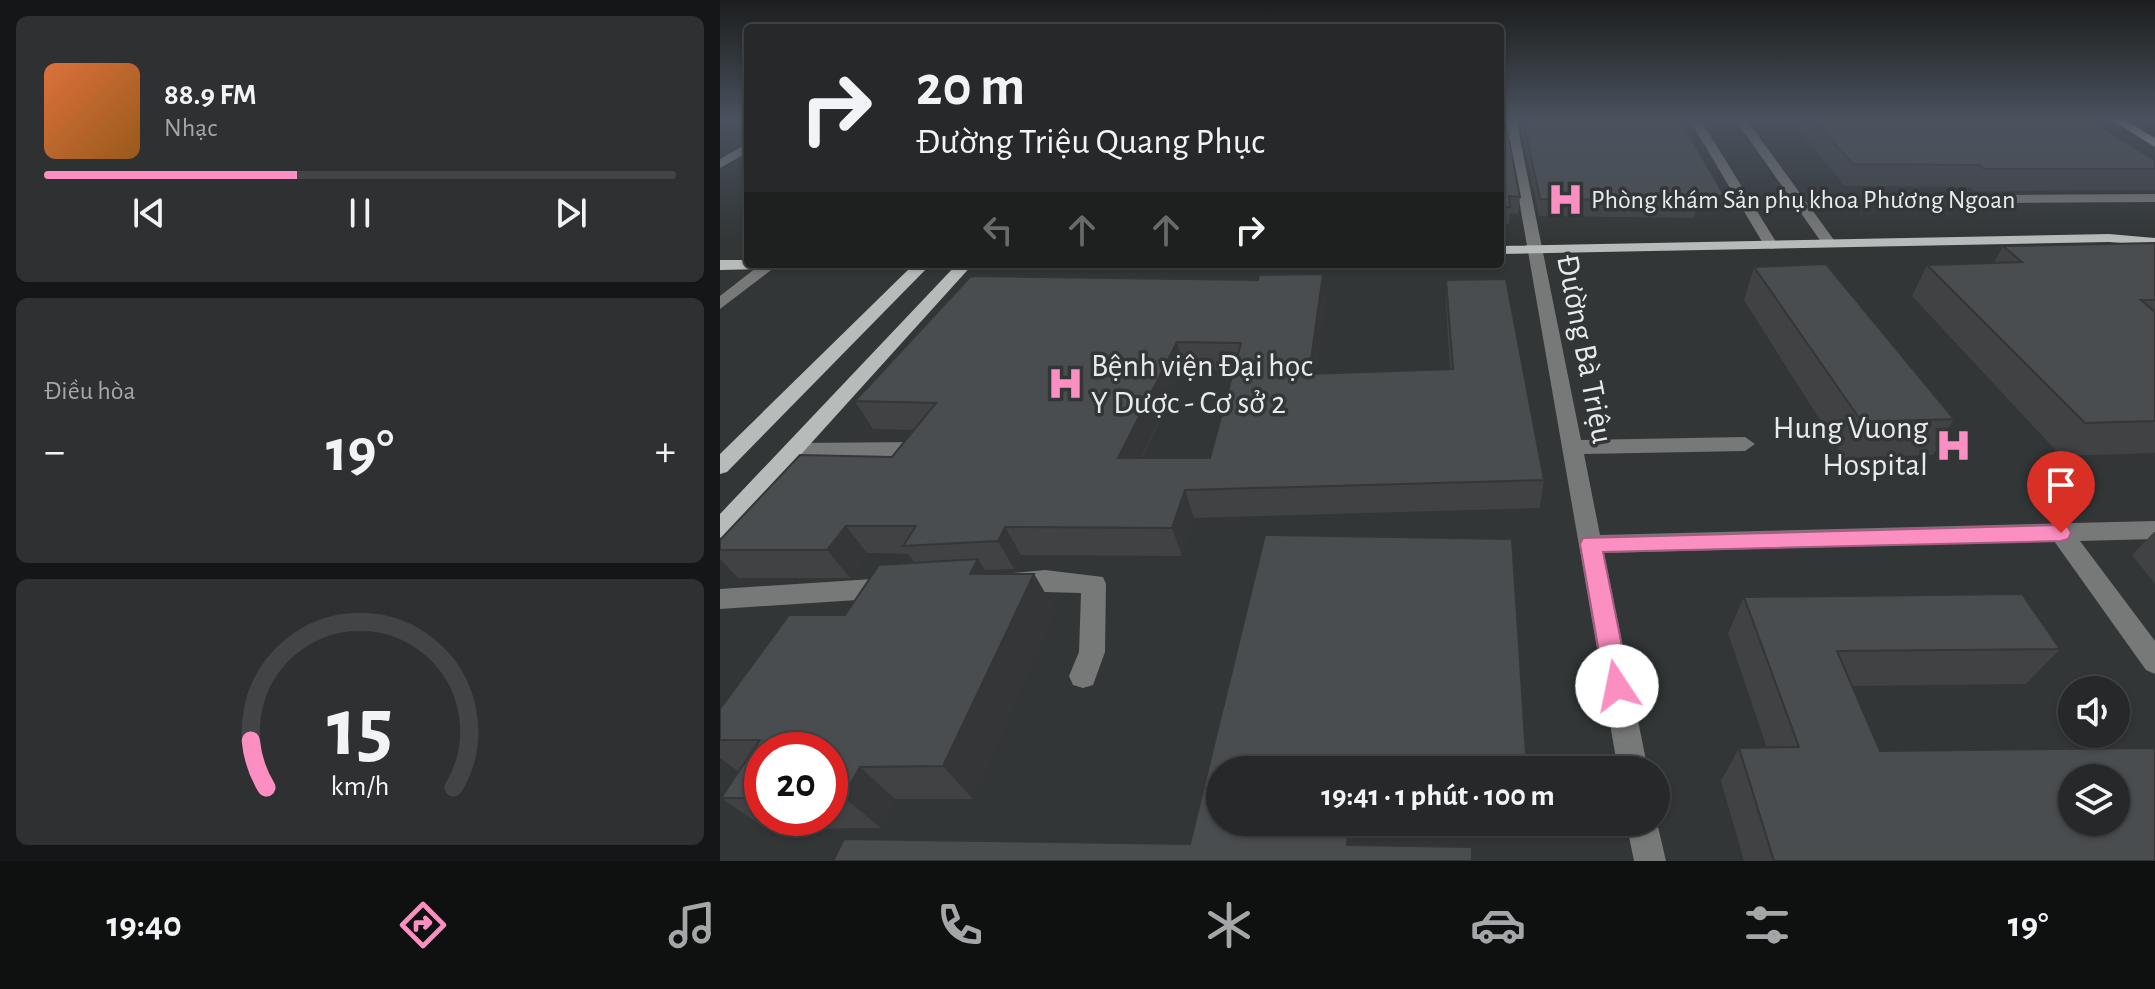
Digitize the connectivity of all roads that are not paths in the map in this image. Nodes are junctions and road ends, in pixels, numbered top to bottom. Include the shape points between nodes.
1 (1518, 159) edge
2 (1719, 159) edge
3 (1769, 159) edge
4 (2155, 198) edge
5 (2003, 199) edge
6 (2155, 229) edge
7 (2109, 238) junction
8 (2155, 242) edge
9 (1829, 243) junction
10 (1771, 245) junction
11 (1535, 249) junction
12 (1504, 250) edge
13 (744, 264) edge
14 (720, 265) edge
15 (766, 268) edge
16 (919, 268) edge
17 (961, 268) edge
18 (720, 304) edge
19 (1745, 444) dead end
20 (1573, 447) junction
21 (919, 449) edge
22 (793, 450) junction
23 (720, 467) edge
24 (720, 529) edge
25 (2155, 530) edge
26 (2061, 533) junction
27 (1591, 544) junction
28 (983, 583) edge
29 (906, 587) edge
30 (720, 599) edge
31 (2155, 662) edge
32 (1083, 676) dead end
33 (1630, 756) edge
34 (1645, 836) edge
35 (1650, 861) edge

1 - 11 street, Đường Bà Triệu
2 - 10 street
3 - 9 street
4 - 5 street
6 - 7 main road
7 - 8 main road
7 - 9 main road
9 - 10 main road
10 - 11 main road
11 - 12 main road
11 - 20 street, Đường Bà Triệu
13 - 14 main road
15 - 18 street
16 - 23 main road
17 - 22 main road
19 - 20 street
20 - 27 street, Đường Bà Triệu
21 - 22 street
22 - 24 main road
25 - 26 street
26 - 27 street
26 - 31 street
27 - 33 street, Đường Bà Triệu
28 - 32 street via 1094,584 1092,652
29 - 30 street
34 - 35 street

